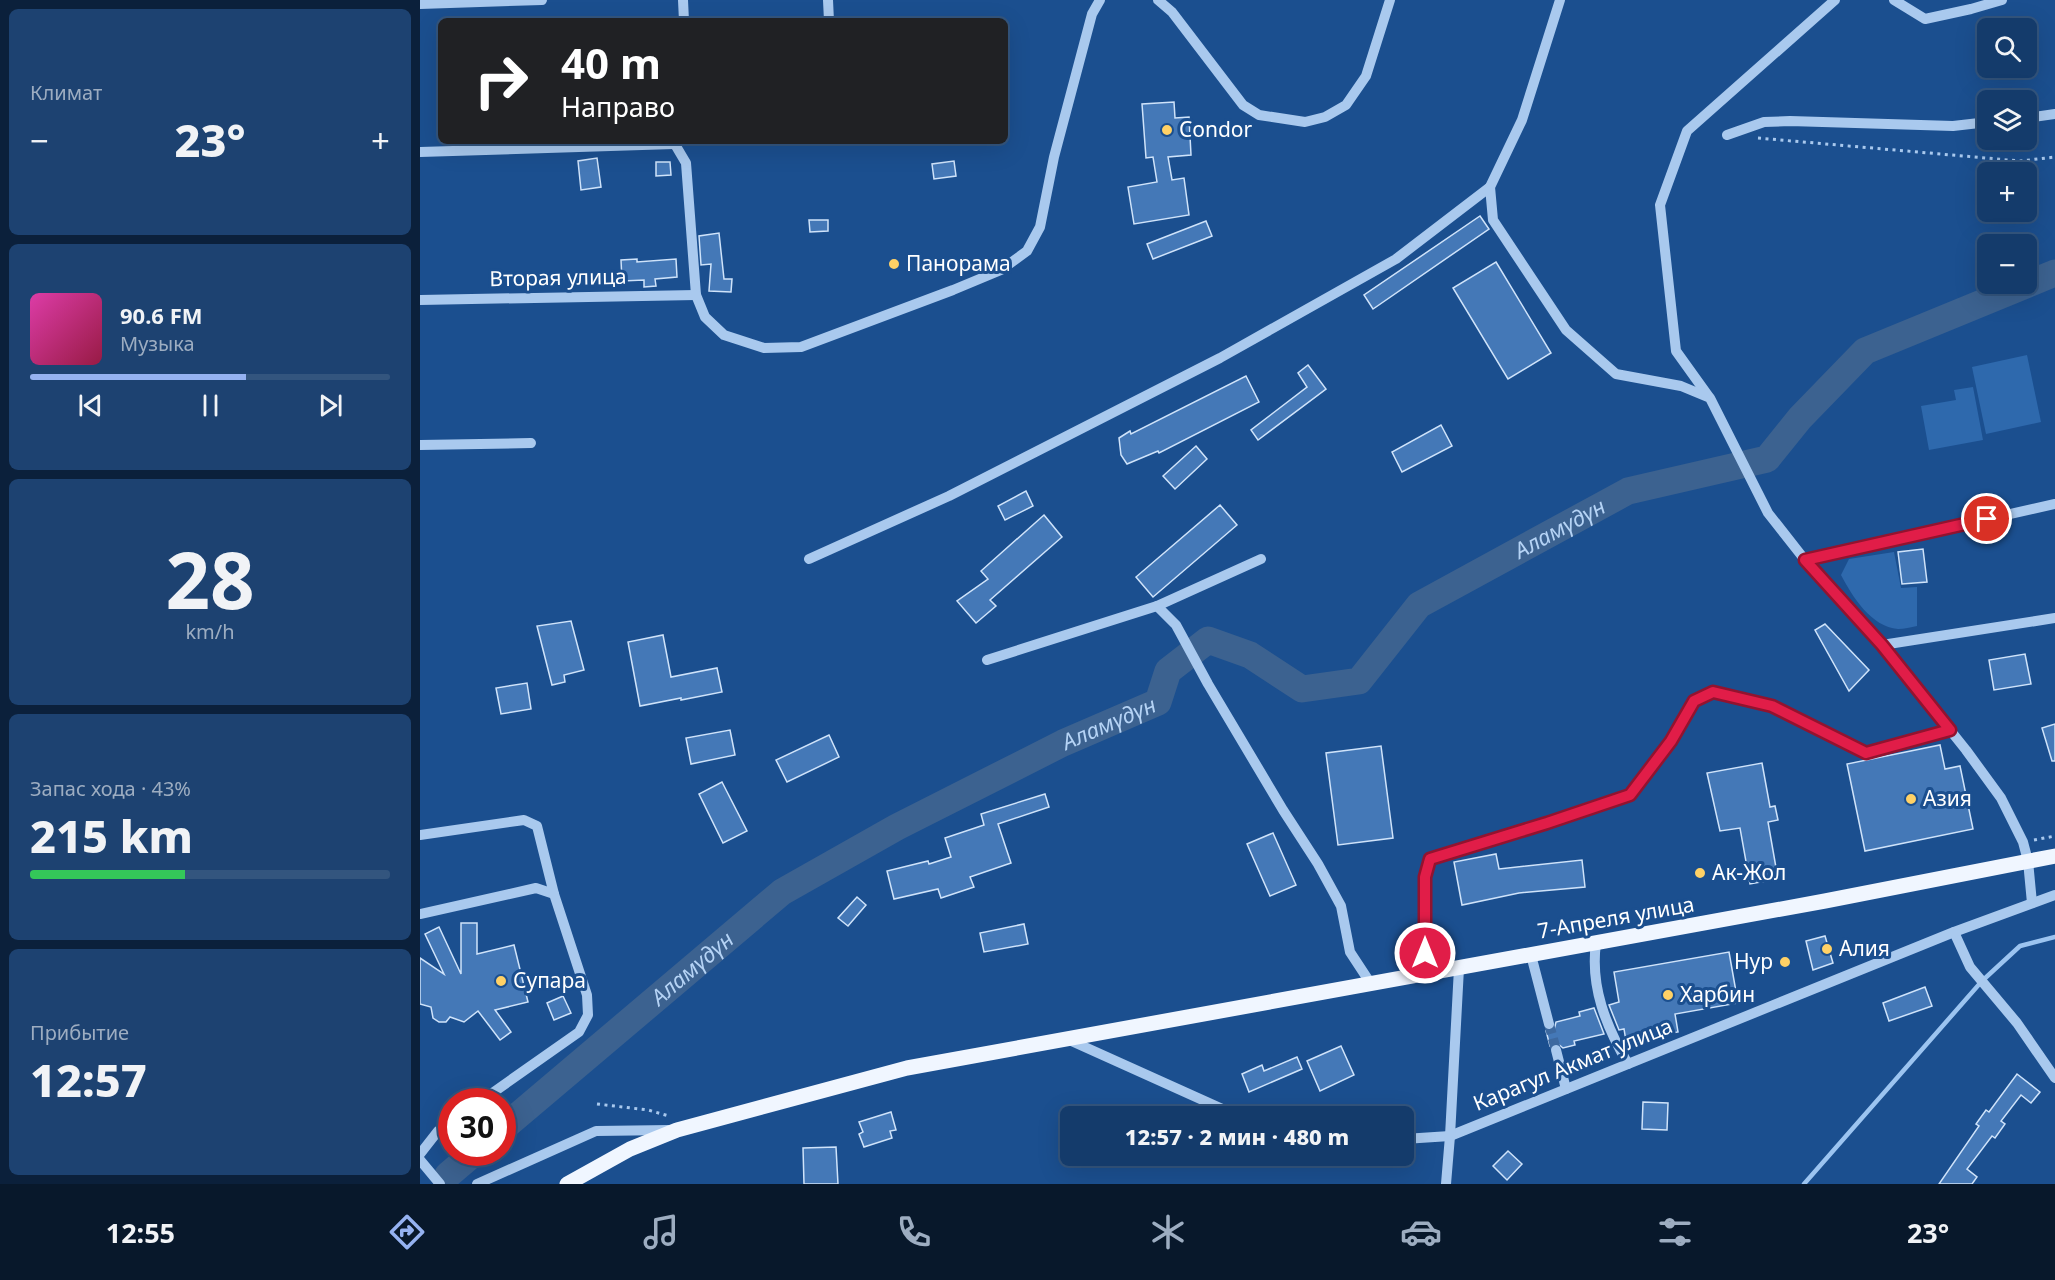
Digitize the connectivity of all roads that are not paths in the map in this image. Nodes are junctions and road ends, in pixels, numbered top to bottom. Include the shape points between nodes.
1 (542, 0) edge
2 (683, 0) edge
3 (828, 0) edge
4 (1100, 0) edge
5 (1158, 0) edge
6 (1390, 0) edge
7 (1560, 0) edge
8 (1835, 0) edge
9 (1894, 0) edge
10 (2002, 0) edge
11 (420, 4) edge
12 (684, 18) edge
13 (829, 18) edge
14 (2055, 114) edge
15 (2037, 116) edge
16 (1977, 123) edge
17 (1727, 135) road end
18 (629, 144) edge
19 (676, 144) edge
20 (420, 153) edge
21 (1490, 187) junction
22 (696, 295) junction
23 (420, 300) edge
24 (1710, 398) junction
25 (531, 443) dead end
26 (420, 445) edge
27 (2055, 504) edge
28 (809, 559) dead end
29 (1261, 559) dead end
30 (1805, 560) junction
31 (1157, 606) junction
32 (2055, 618) edge
33 (1882, 645) junction
34 (987, 660) dead end
35 (1950, 730) junction
36 (420, 836) edge
37 (2055, 856) edge
38 (2028, 861) junction
39 (554, 894) junction
40 (2055, 895) edge
41 (2032, 903) junction
42 (420, 914) edge
43 (1954, 932) junction
44 (1596, 943) junction
45 (1531, 955) junction
46 (1459, 968) junction
47 (1425, 974) junction
48 (1371, 984) junction
49 (1549, 1024) tunnel mouth
50 (1067, 1039) junction
51 (1556, 1050) tunnel mouth
52 (1628, 1064) junction
53 (2055, 1078) edge
54 (499, 1088) edge
55 (1566, 1089) junction
56 (1216, 1106) edge
57 (677, 1130) junction
58 (438, 1131) edge
59 (1450, 1136) junction
60 (1414, 1138) edge
61 (420, 1154) edge
62 (420, 1160) edge
63 (440, 1184) edge
64 (477, 1184) edge
65 (567, 1184) edge
66 (1446, 1184) edge

1 - 11 street
2 - 12 street
3 - 13 street
4 - 22 street via 1092,14 1054,157 1041,227 1027,251 1001,270 801,347 764,348 724,335 705,317
5 - 6 street via 1172,12 1243,105 1259,115 1305,122 1325,117 1346,105 1366,76
7 - 21 street via 1522,120
8 - 24 street via 1687,131 1660,205 1676,351
9 - 10 street via 1925,19
14 - 15 street
16 - 17 street via 1764,122
18 - 20 street
19 - 22 street via 686,163
21 - 24 street via 1493,220 1566,330 1616,374 1681,386
21 - 28 street via 1396,260 1220,358 948,496
22 - 23 street, Вторая улица
24 - 30 street via 1768,513
25 - 26 street
27 - 30 street
29 - 31 street
30 - 33 street
31 - 34 street
31 - 48 street via 1176,625 1335,895 1341,906 1350,952
32 - 33 street
33 - 35 street
35 - 38 street via 2001,798
35 - 47 street via 1866,753 1772,706 1713,692 1694,701 1671,741 1630,795 1430,859 1425,877
36 - 39 street via 524,820 537,826
37 - 38 main road, 7-Апреля улица
38 - 41 street
38 - 44 main road, 7-Апреля улица
39 - 42 street via 536,888
39 - 54 street via 587,994 588,1015 579,1032
40 - 41 street, Карагул Акмат улица
41 - 43 street, Карагул Акмат улица
43 - 52 street, Карагул Акмат улица
43 - 53 street via 1970,967 2017,1023
44 - 45 main road, 7-Апреля улица
44 - 52 street via 1595,984 1610,1033
45 - 46 main road, 7-Апреля улица
45 - 49 street
46 - 47 main road, 7-Апреля улица
46 - 59 street
47 - 48 main road, 7-Апреля улица
48 - 50 main road, 7-Апреля улица
50 - 56 street
50 - 57 main road, 7-Апреля улица via 906,1068
51 - 55 street
52 - 55 street, Карагул Акмат улица
55 - 59 street, Карагул Акмат улица
57 - 64 street via 596,1131
57 - 65 main road, 7-Апреля улица via 630,1149
58 - 61 street
59 - 60 street, Карагул Акмат улица
59 - 66 street
62 - 63 street

